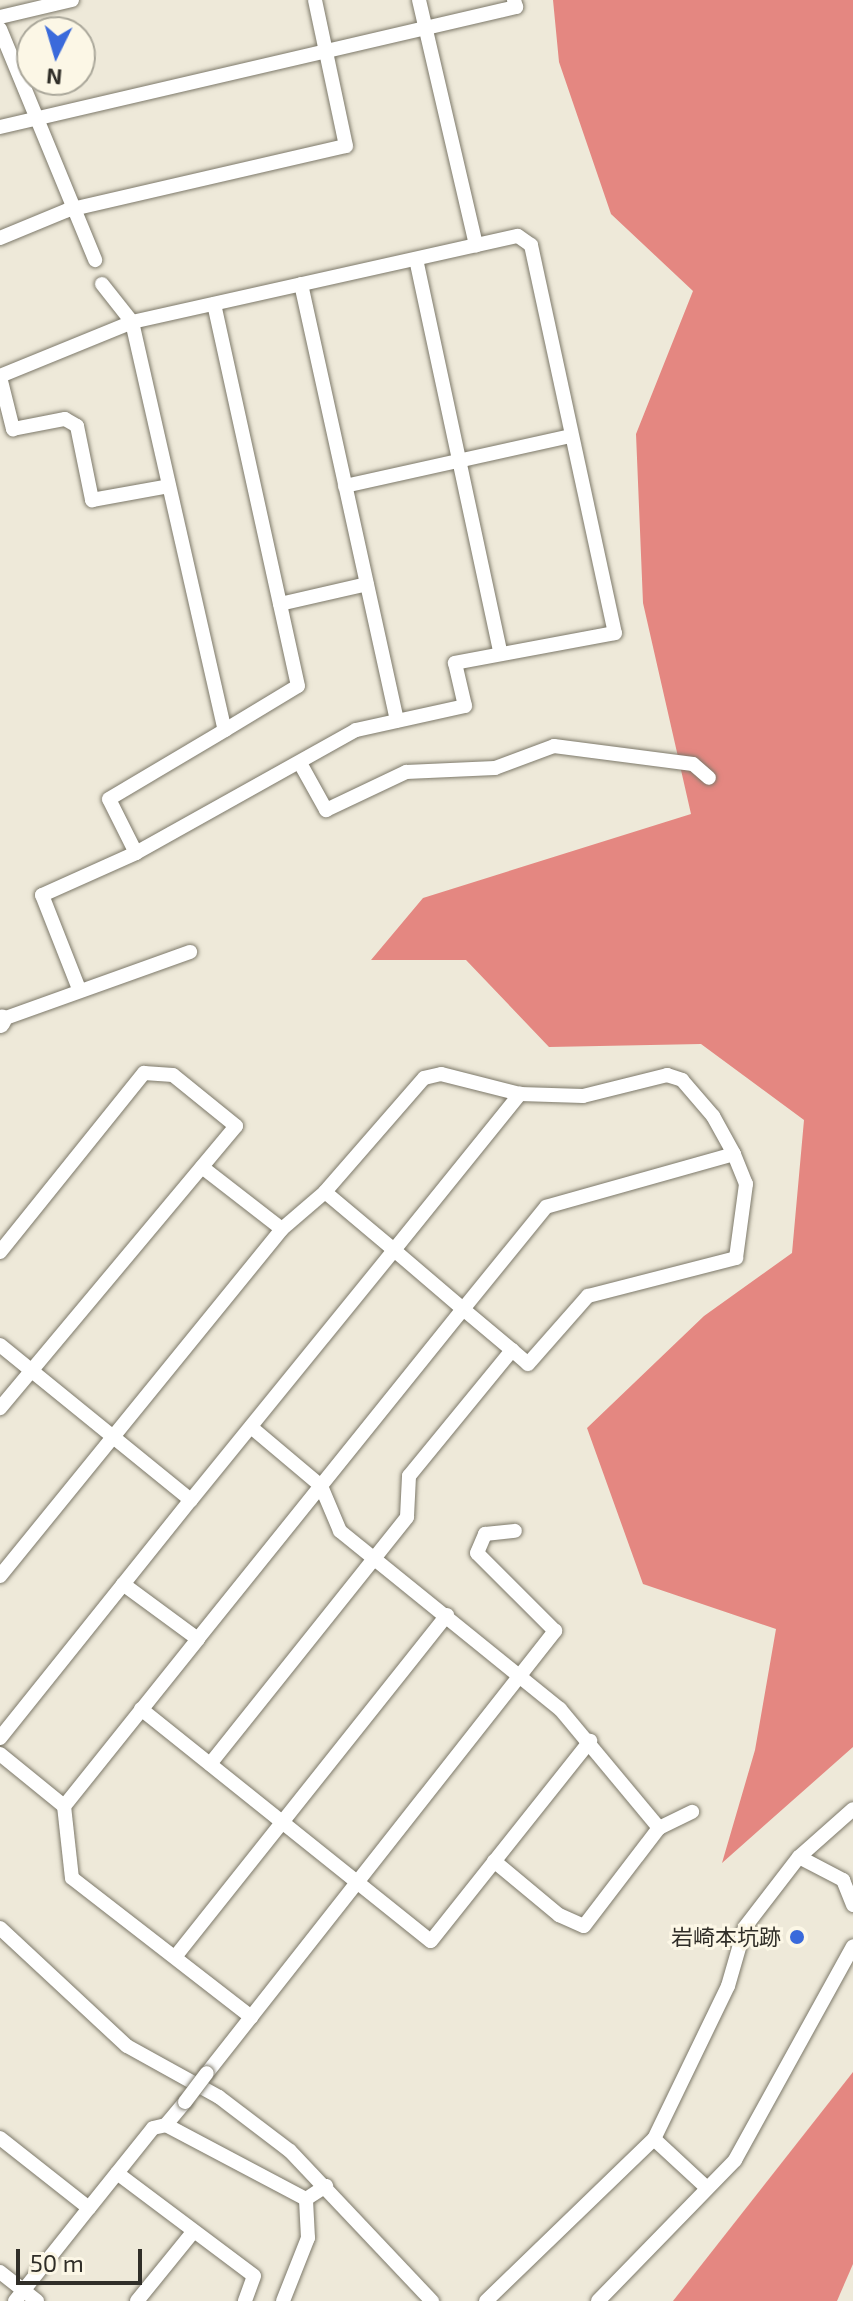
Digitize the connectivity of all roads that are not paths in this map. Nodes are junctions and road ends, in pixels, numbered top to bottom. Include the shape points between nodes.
1 (72, 0) edge
2 (315, 0) edge
3 (419, 0) edge
4 (514, 0) edge
5 (0, 17) edge
6 (428, 25) junction
7 (0, 29) edge
8 (326, 50) junction
9 (32, 115) junction
10 (0, 127) edge
11 (68, 210) junction
12 (0, 238) edge
13 (476, 245) junction
14 (416, 259) junction
15 (95, 260) dead end
16 (102, 284) dead end
17 (301, 284) junction
18 (214, 304) junction
19 (132, 322) junction
20 (0, 377) edge
21 (571, 436) junction
22 (459, 460) junction
23 (169, 486) junction
24 (345, 486) junction
25 (367, 584) junction
26 (280, 604) junction
27 (501, 654) junction
28 (397, 721) junction
29 (225, 730) junction
30 (300, 763) junction
31 (709, 778) dead end
32 (136, 853) junction
33 (190, 952) dead end
34 (79, 989) junction
35 (0, 1019) edge
36 (520, 1094) junction
37 (734, 1154) junction
38 (202, 1167) junction
39 (325, 1192) junction
40 (282, 1229) junction
41 (394, 1250) junction
42 (0, 1252) edge
43 (463, 1309) junction
44 (0, 1345) edge
45 (512, 1350) junction
46 (33, 1371) junction
47 (0, 1408) edge
48 (251, 1427) junction
49 (113, 1436) junction
50 (321, 1486) junction
51 (191, 1500) junction
52 (515, 1531) dead end
53 (375, 1558) junction
54 (0, 1576) edge
55 (123, 1584) junction
56 (447, 1615) junction
57 (198, 1639) junction
58 (522, 1673) junction
59 (141, 1709) junction
60 (0, 1738) edge
61 (590, 1741) junction
62 (0, 1754) edge
63 (210, 1764) junction
64 (64, 1806) junction
65 (853, 1809) edge
66 (692, 1812) dead end
67 (283, 1823) junction
68 (659, 1828) junction
69 (799, 1857) junction
70 (494, 1861) junction
71 (358, 1883) junction
72 (853, 1905) edge
73 (0, 1928) edge
74 (853, 1946) edge
75 (175, 1957) junction
76 (251, 2017) junction
77 (166, 2125) junction
78 (0, 2138) edge
79 (654, 2139) junction
80 (117, 2173) junction
81 (326, 2186) junction
82 (707, 2188) junction
83 (306, 2199) junction
84 (89, 2208) junction
85 (193, 2232) junction
86 (0, 2272) edge
87 (20, 2296) edge
88 (37, 2301) edge
89 (137, 2301) edge
90 (245, 2301) edge
91 (283, 2301) edge
92 (432, 2301) edge
93 (486, 2301) edge
94 (598, 2301) edge

1 - 5 street
2 - 8 street
3 - 6 street
4 - 6 street via 516,7
6 - 8 street
6 - 13 street
7 - 9 street
8 - 9 street
8 - 11 street via 346,146
9 - 10 street
9 - 11 street
11 - 12 street
11 - 15 street
13 - 14 street
13 - 21 street via 518,236 531,245
14 - 17 street
14 - 22 street
16 - 19 street
17 - 18 street
17 - 24 street
18 - 19 street
18 - 26 street
19 - 20 street
19 - 23 street
20 - 23 street via 13,429 65,419 77,426 92,500
21 - 22 street
21 - 27 street via 615,633
22 - 24 street
22 - 27 street
23 - 29 street
24 - 25 street
25 - 26 street
25 - 28 street
26 - 29 street via 298,686
27 - 28 street via 455,663 465,706
28 - 30 street via 356,730
29 - 32 street via 109,799
30 - 31 street via 326,810 406,772 495,768 554,746 693,764
30 - 32 street
32 - 34 street via 42,895
33 - 34 street
34 - 35 street
36 - 37 street via 583,1096 667,1075 682,1080 713,1116
36 - 39 street via 441,1074 424,1078
36 - 41 street
37 - 43 street via 546,1207
37 - 45 street via 746,1184 736,1258 588,1296 528,1364
38 - 40 street
38 - 42 street via 236,1126 173,1075 144,1073
38 - 46 street
39 - 40 street
39 - 41 street
40 - 49 street
41 - 43 street
41 - 48 street
43 - 45 street
43 - 50 street
44 - 46 street
45 - 53 street via 409,1476 407,1517
46 - 47 street
46 - 49 street
48 - 50 street
48 - 51 street
49 - 51 street
49 - 54 street
50 - 53 street via 340,1531
50 - 57 street
51 - 55 street
52 - 58 street via 485,1534 477,1553 555,1631
53 - 56 street
53 - 63 street
55 - 57 street
55 - 60 street
56 - 58 street
56 - 67 street
57 - 59 street
58 - 61 street
58 - 71 street
59 - 63 street
59 - 64 street
61 - 68 street
61 - 70 street
62 - 64 street
63 - 67 street
64 - 75 street via 72,1878
65 - 69 street
66 - 68 street
67 - 71 street
67 - 75 street
68 - 70 street via 584,1926 559,1915
69 - 72 street via 843,1880
69 - 79 street via 745,1927 728,1986
70 - 71 street via 431,1941
71 - 76 street
73 - 81 street via 127,2046 246,2116
74 - 82 street via 735,2160
75 - 76 street
76 - 77 street, bridge
77 - 80 street via 153,2128
77 - 83 street
78 - 84 street
79 - 82 street
79 - 93 street
80 - 84 street
80 - 85 street
81 - 83 street
81 - 92 street
82 - 94 street
83 - 91 street via 308,2238
84 - 87 street
85 - 89 street
85 - 90 street via 254,2276
86 - 87 street
87 - 88 street

